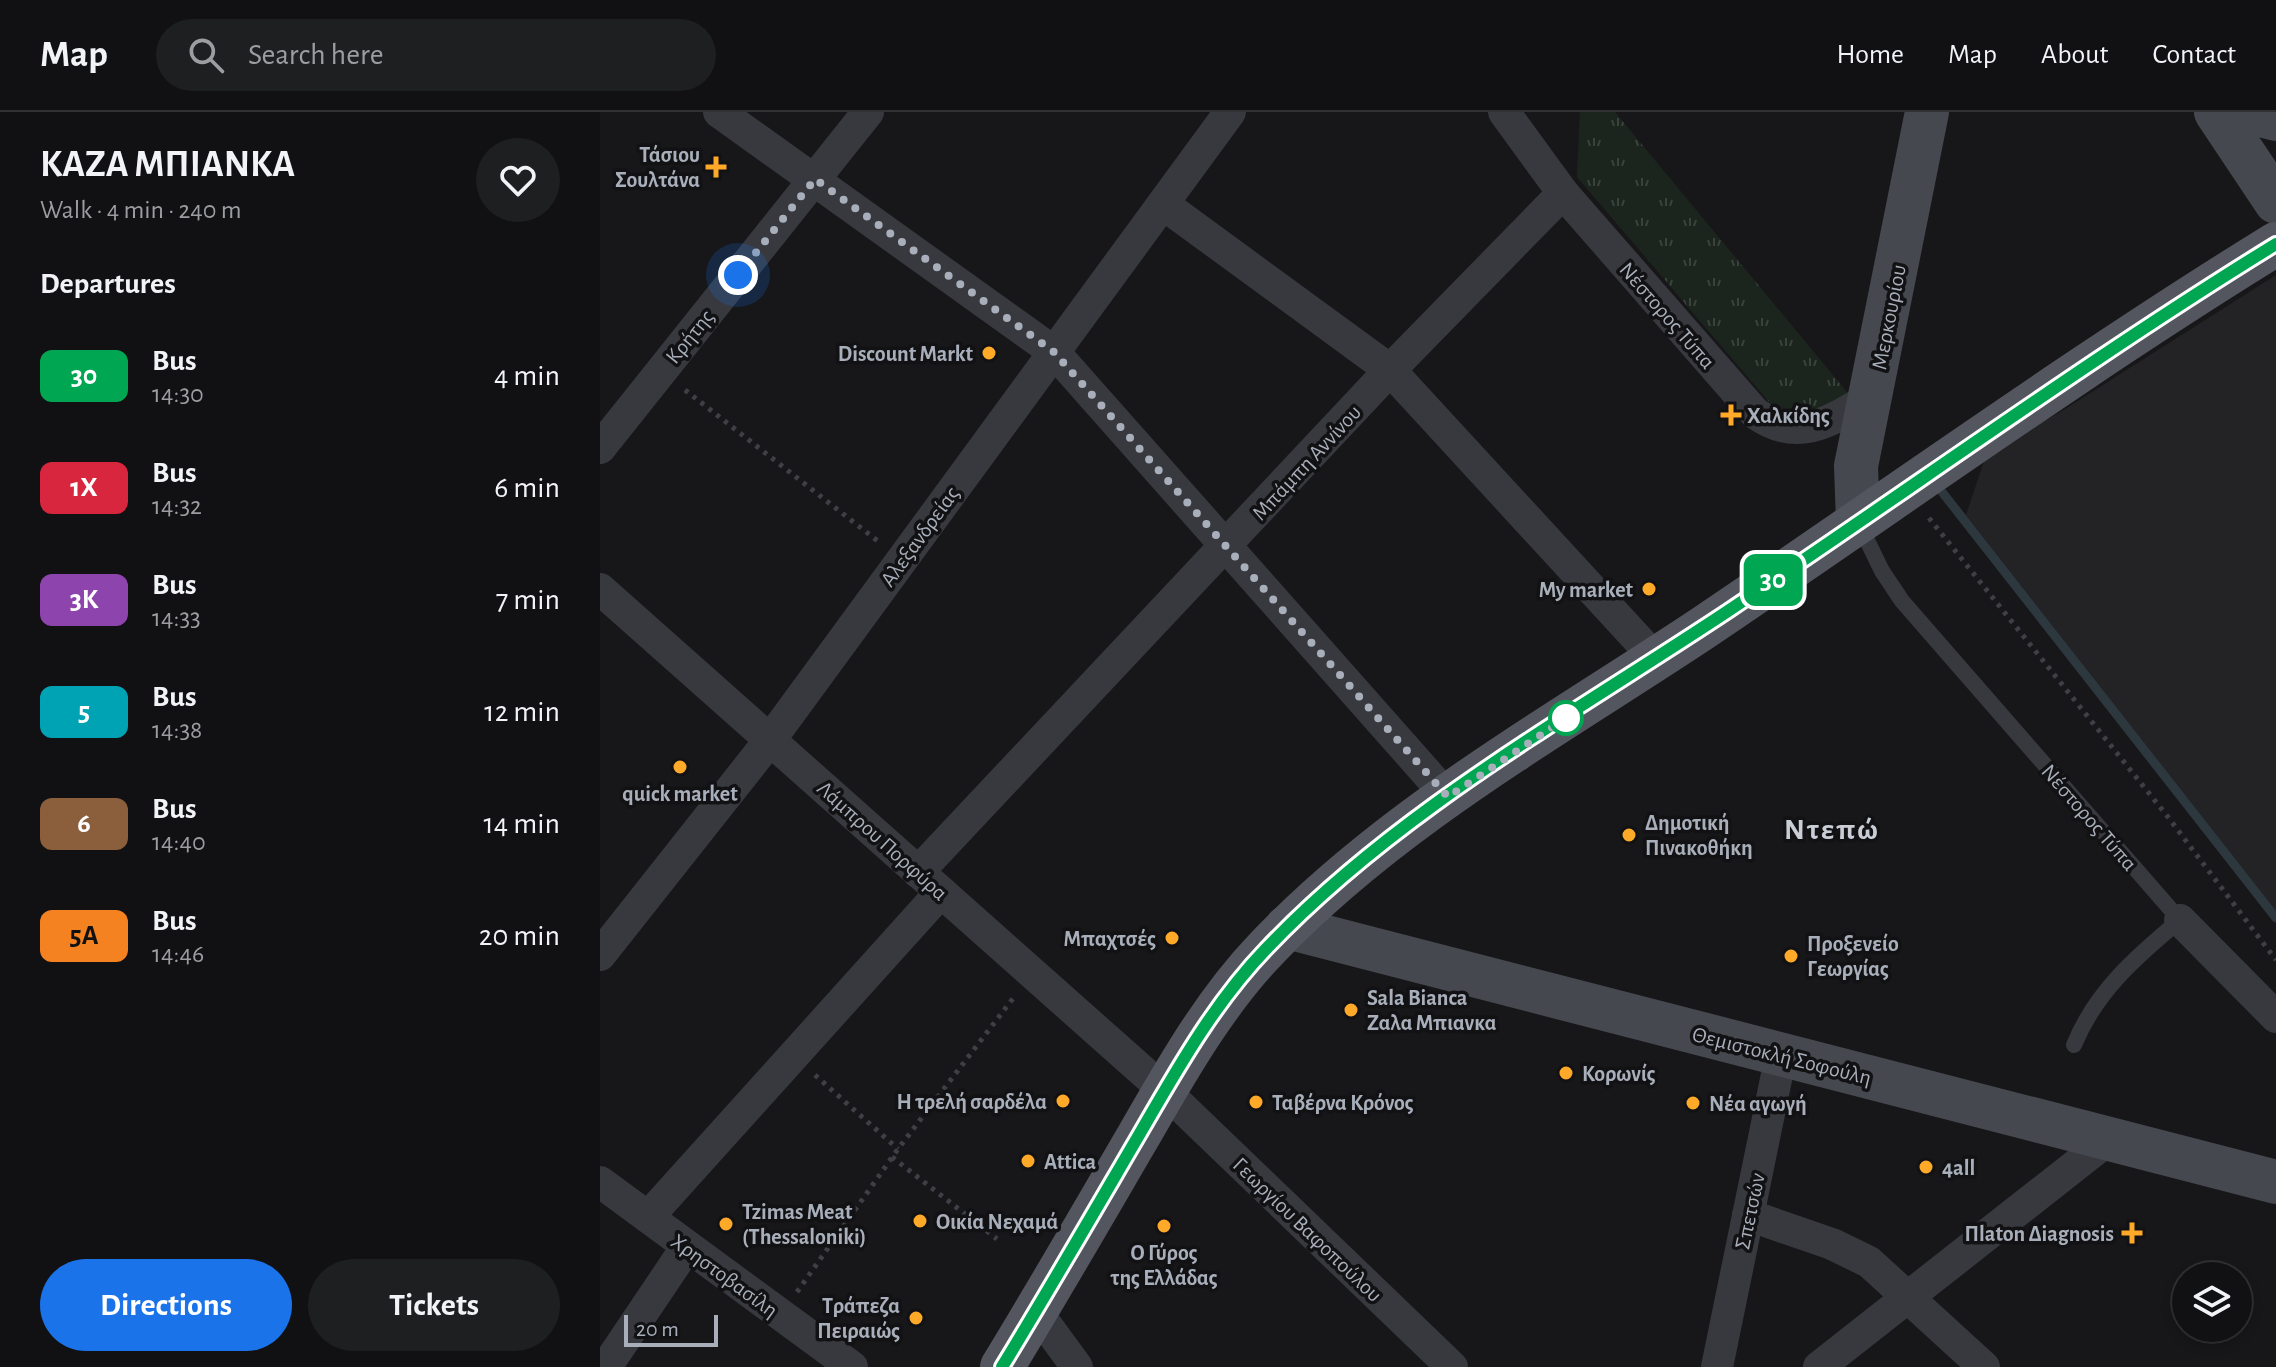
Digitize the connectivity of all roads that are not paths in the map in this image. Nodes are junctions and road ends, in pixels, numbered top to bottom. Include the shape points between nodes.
1 (719, 112) edge
2 (868, 112) edge
3 (1230, 112) edge
4 (1504, 112) edge
5 (1927, 112) edge
6 (2216, 112) edge
7 (2248, 112) edge
8 (2276, 119) edge
9 (815, 179) junction
10 (1563, 193) junction
11 (2276, 202) edge
12 (1163, 204) junction
13 (2276, 244) edge
14 (1054, 352) junction
15 (1390, 370) junction
16 (1873, 396) junction
17 (600, 448) edge
18 (1858, 522) junction
19 (1228, 546) junction
20 (600, 589) edge
21 (1656, 659) junction
22 (770, 740) junction
23 (1448, 797) junction
24 (930, 882) junction
25 (2180, 920) junction
26 (1287, 927) junction
27 (600, 955) edge
28 (2276, 1017) edge
29 (2074, 1045) dead end
30 (1781, 1055) junction
31 (1165, 1091) junction
32 (2109, 1139) junction
33 (600, 1182) edge
34 (2276, 1182) edge
35 (1748, 1215) junction
36 (648, 1217) junction
37 (686, 1248) junction
38 (1907, 1298) junction
39 (1036, 1311) junction
40 (606, 1367) edge
41 (852, 1367) edge
42 (1002, 1367) edge
43 (1077, 1367) edge
44 (1452, 1367) edge
45 (1717, 1367) edge
46 (1819, 1367) edge
47 (1984, 1367) edge

1 - 9 street
2 - 9 street, Κρήτης
3 - 12 street, Αλεξανδρείας
4 - 10 street, Νέστορος Τύπα
5 - 16 main road, Μερκουρίου
6 - 11 main road
7 - 8 main road
9 - 14 street
9 - 17 street, Κρήτης
10 - 15 street, Μπάμπη Αννίνου
10 - 16 street, Νέστορος Τύπα via 1737,395 1767,422 1802,429 1836,418
12 - 14 street, Αλεξανδρείας
12 - 15 street
13 - 18 main road
14 - 19 street
14 - 22 street, Αλεξανδρείας
15 - 19 street, Μπάμπη Αννίνου
15 - 21 street
16 - 18 main road, Μερκουρίου via 1856,466
18 - 21 main road
18 - 25 lane, Νέστορος Τύπα via 1902,601
19 - 23 street
19 - 24 street, Μπάμπη Αννίνου
20 - 22 street, Λάμπρου Πορφύρα
21 - 23 main road
22 - 24 street, Λάμπρου Πορφύρα
22 - 27 street, Αλεξανδρείας
23 - 26 main road via 1365,858
24 - 31 street, Λάμπρου Πορφύρα
24 - 36 street, Μπάμπη Αννίνου via 793,1057
25 - 28 street, Νέστορος Τύπα
25 - 29 lane via 2121,971 2083,1023
26 - 30 main road, Θεμιστοκλή Σοφούλη
26 - 31 main road via 1224,999
30 - 32 main road, Θεμιστοκλή Σοφούλη
30 - 35 street, Σπετσών
31 - 39 main road
31 - 44 street, Γεωργίου Βαφοπούλου
32 - 34 main road, Θεμιστοκλή Σοφούλη
32 - 38 street
33 - 36 street, Χρηστοβασίλη
35 - 38 street via 1869,1262
35 - 45 street, Σπετσών
36 - 37 street, Χρηστοβασίλη
37 - 40 street
37 - 41 street, Χρηστοβασίλη
38 - 46 street
38 - 47 street
39 - 42 main road
39 - 43 street

